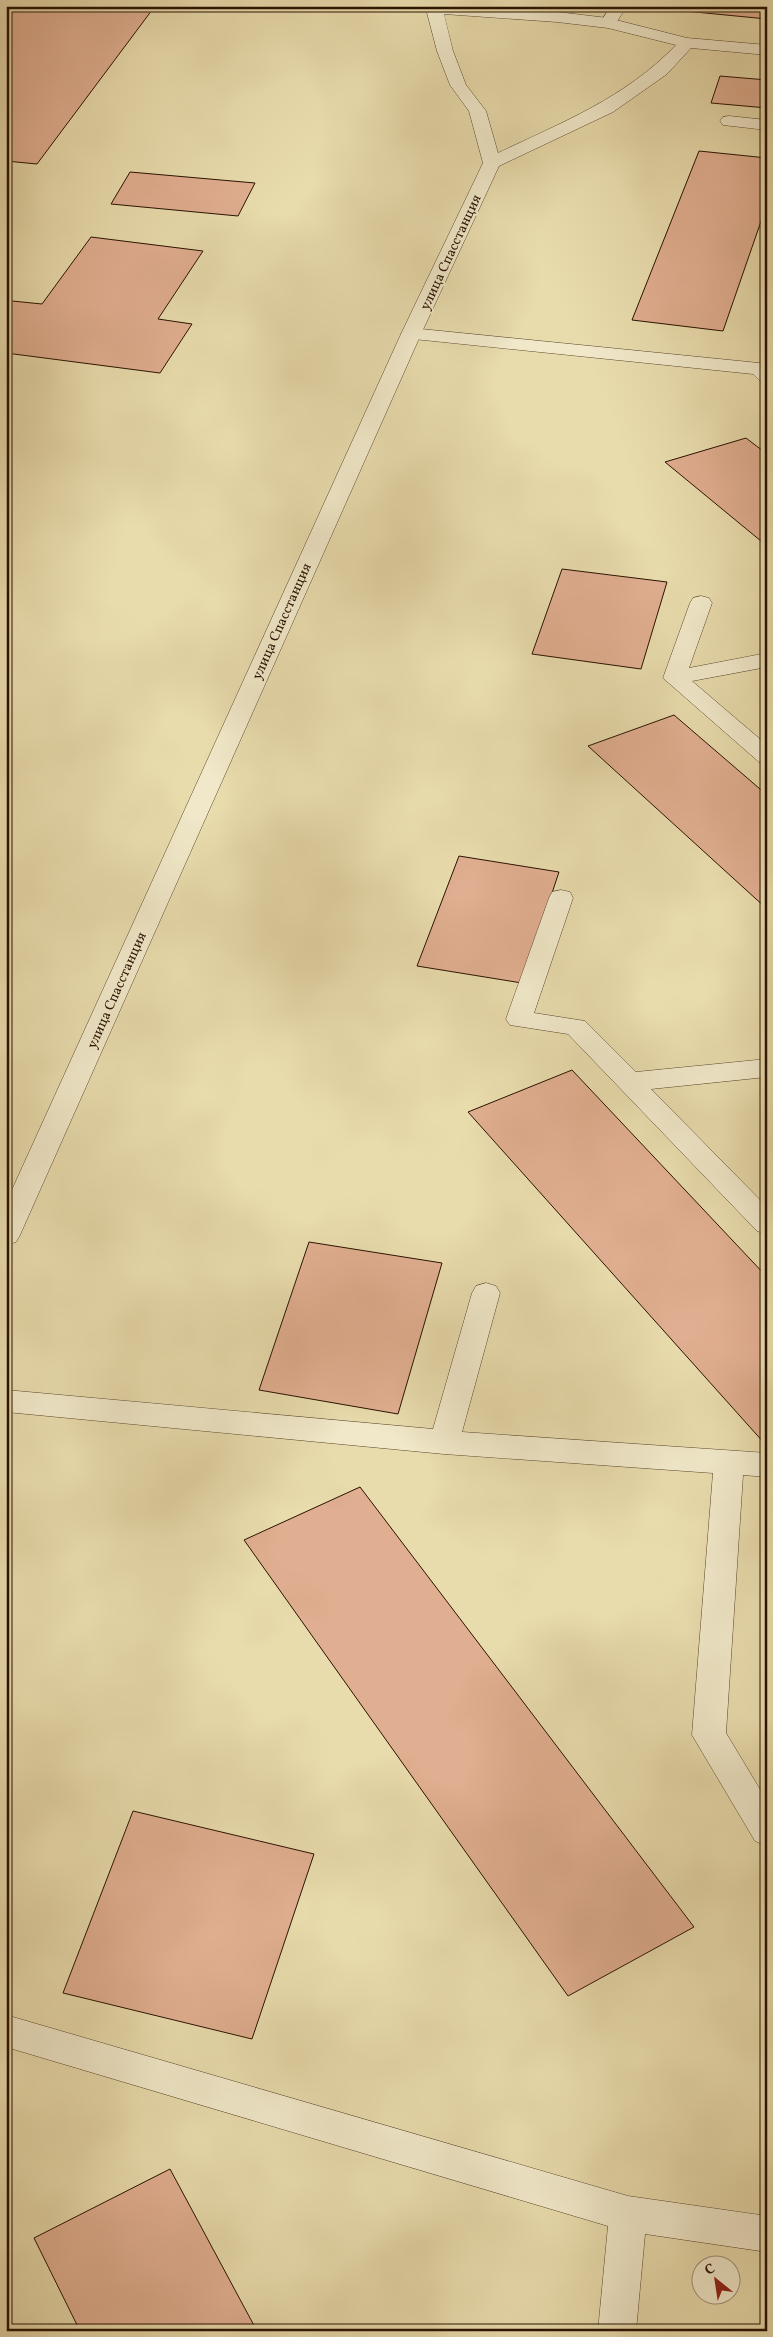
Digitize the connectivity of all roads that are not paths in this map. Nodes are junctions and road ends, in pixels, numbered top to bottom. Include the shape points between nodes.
1 (619, 6) edge
2 (435, 8) edge
3 (608, 24) junction
4 (687, 43) junction
5 (767, 50) edge
6 (729, 121) dead end
7 (767, 125) edge
8 (492, 163) junction
9 (411, 334) junction
10 (764, 366) edge
11 (701, 603) dead end
12 (767, 660) edge
13 (674, 678) junction
14 (767, 757) edge
15 (561, 898) dead end
16 (767, 1068) edge
17 (629, 1082) junction
18 (767, 1224) edge
19 (6, 1234) edge
20 (486, 1293) dead end
21 (6, 1401) edge
22 (444, 1442) junction
23 (729, 1462) junction
24 (767, 1465) edge
25 (767, 1831) edge
26 (6, 2031) edge
27 (628, 2214) junction
28 (767, 2234) edge
29 (617, 2331) edge

1 - 3 street
2 - 3 street
2 - 8 street via 445,51 458,85 477,111
3 - 4 street
4 - 5 street
4 - 8 street via 661,70 607,108
6 - 7 street
8 - 9 street, улица Спасстанция
9 - 10 street
9 - 19 street, улица Спасстанция
11 - 13 street
12 - 13 street
13 - 14 street
15 - 17 street via 519,1019 576,1027
16 - 17 street
17 - 18 street
20 - 22 street
21 - 22 street
22 - 23 street
23 - 24 street
23 - 25 street via 709,1736
26 - 27 street
27 - 28 street
27 - 29 street

